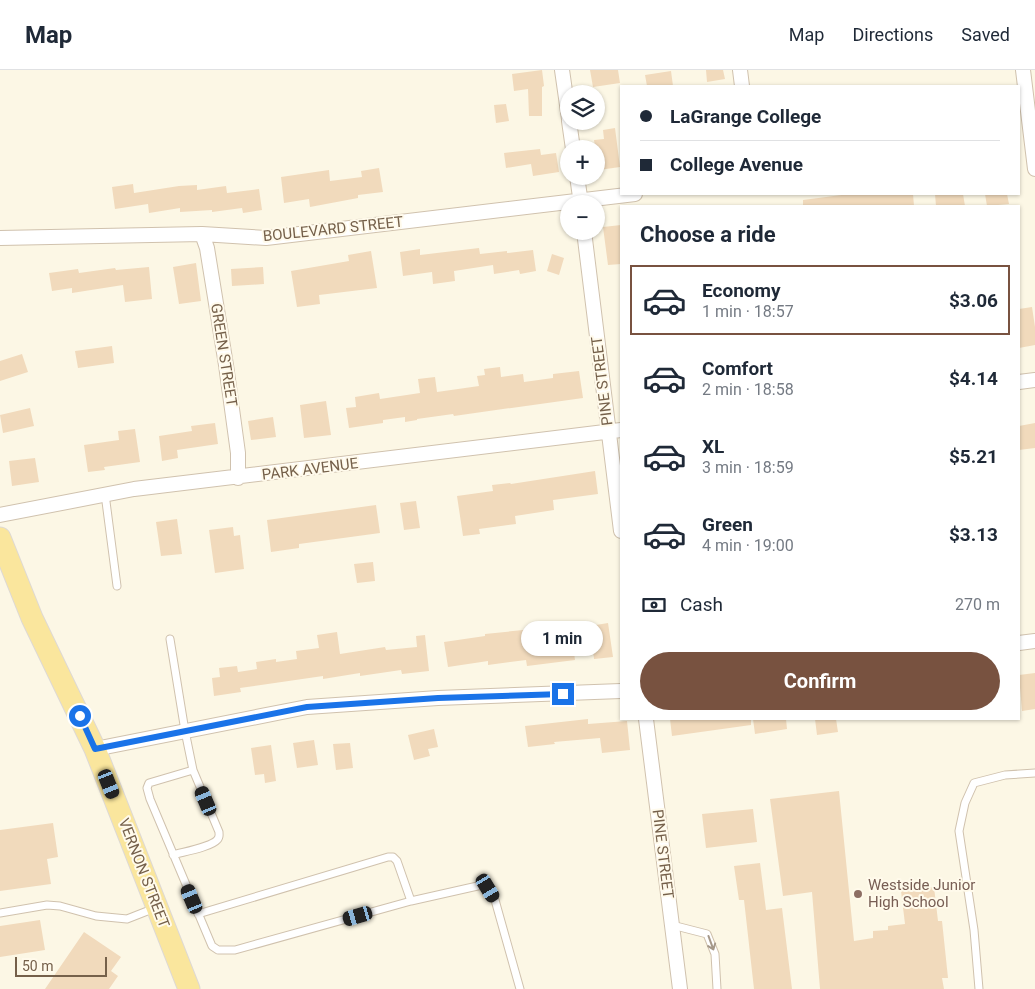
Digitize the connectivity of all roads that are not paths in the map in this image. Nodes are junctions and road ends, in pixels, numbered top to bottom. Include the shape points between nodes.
1 (562, 70) edge
2 (740, 70) edge
3 (1023, 70) edge
4 (564, 85) edge
5 (742, 85) edge
6 (1028, 142) edge
7 (1035, 169) edge
8 (628, 195) edge
9 (605, 198) edge
10 (560, 204) edge
11 (202, 234) junction
12 (0, 238) edge
13 (585, 240) edge
14 (1035, 380) edge
15 (1020, 382) edge
16 (615, 431) edge
17 (238, 478) junction
18 (105, 494) junction
19 (620, 514) edge
20 (0, 515) edge
21 (0, 538) edge
22 (117, 586) dead end
23 (170, 639) dead end
24 (1035, 641) edge
25 (1020, 643) edge
26 (620, 691) edge
27 (646, 720) edge
28 (185, 731) junction
29 (95, 749) junction
30 (193, 770) junction
31 (1035, 773) edge
32 (173, 855) junction
33 (411, 901) junction
34 (158, 908) junction
35 (0, 913) edge
36 (198, 914) junction
37 (672, 925) junction
38 (190, 989) edge
39 (520, 989) edge
40 (680, 989) edge
41 (717, 989) edge
42 (979, 989) edge

1 - 4 street
2 - 5 street
3 - 6 street
6 - 7 street
8 - 9 street, BOULEVARD STREET
10 - 11 street, BOULEVARD STREET via 266,238
11 - 12 street, BOULEVARD STREET
11 - 17 street, GREEN STREET via 226,365 238,453
13 - 16 street, PINE STREET
14 - 15 street
16 - 17 street, PARK AVENUE
16 - 19 street, PINE STREET
17 - 18 street, PARK AVENUE
18 - 20 street, PARK AVENUE
18 - 22 lane
21 - 29 main road, VERNON STREET via 32,618
23 - 28 lane
24 - 25 street
26 - 28 street via 307,707
27 - 37 street, PINE STREET
28 - 29 street
28 - 30 lane
29 - 34 main road, VERNON STREET
30 - 32 lane via 219,836 208,845
30 - 32 lane via 149,782 147,788
31 - 42 lane via 974,783 964,803 959,831
32 - 36 lane
33 - 36 lane via 226,951 212,946
33 - 36 lane via 397,860 388,857
33 - 39 lane via 484,885 495,900
34 - 35 lane via 127,919 47,905
34 - 38 main road, VERNON STREET
37 - 40 street, PINE STREET
37 -> 41 lane via 707,934 714,954

